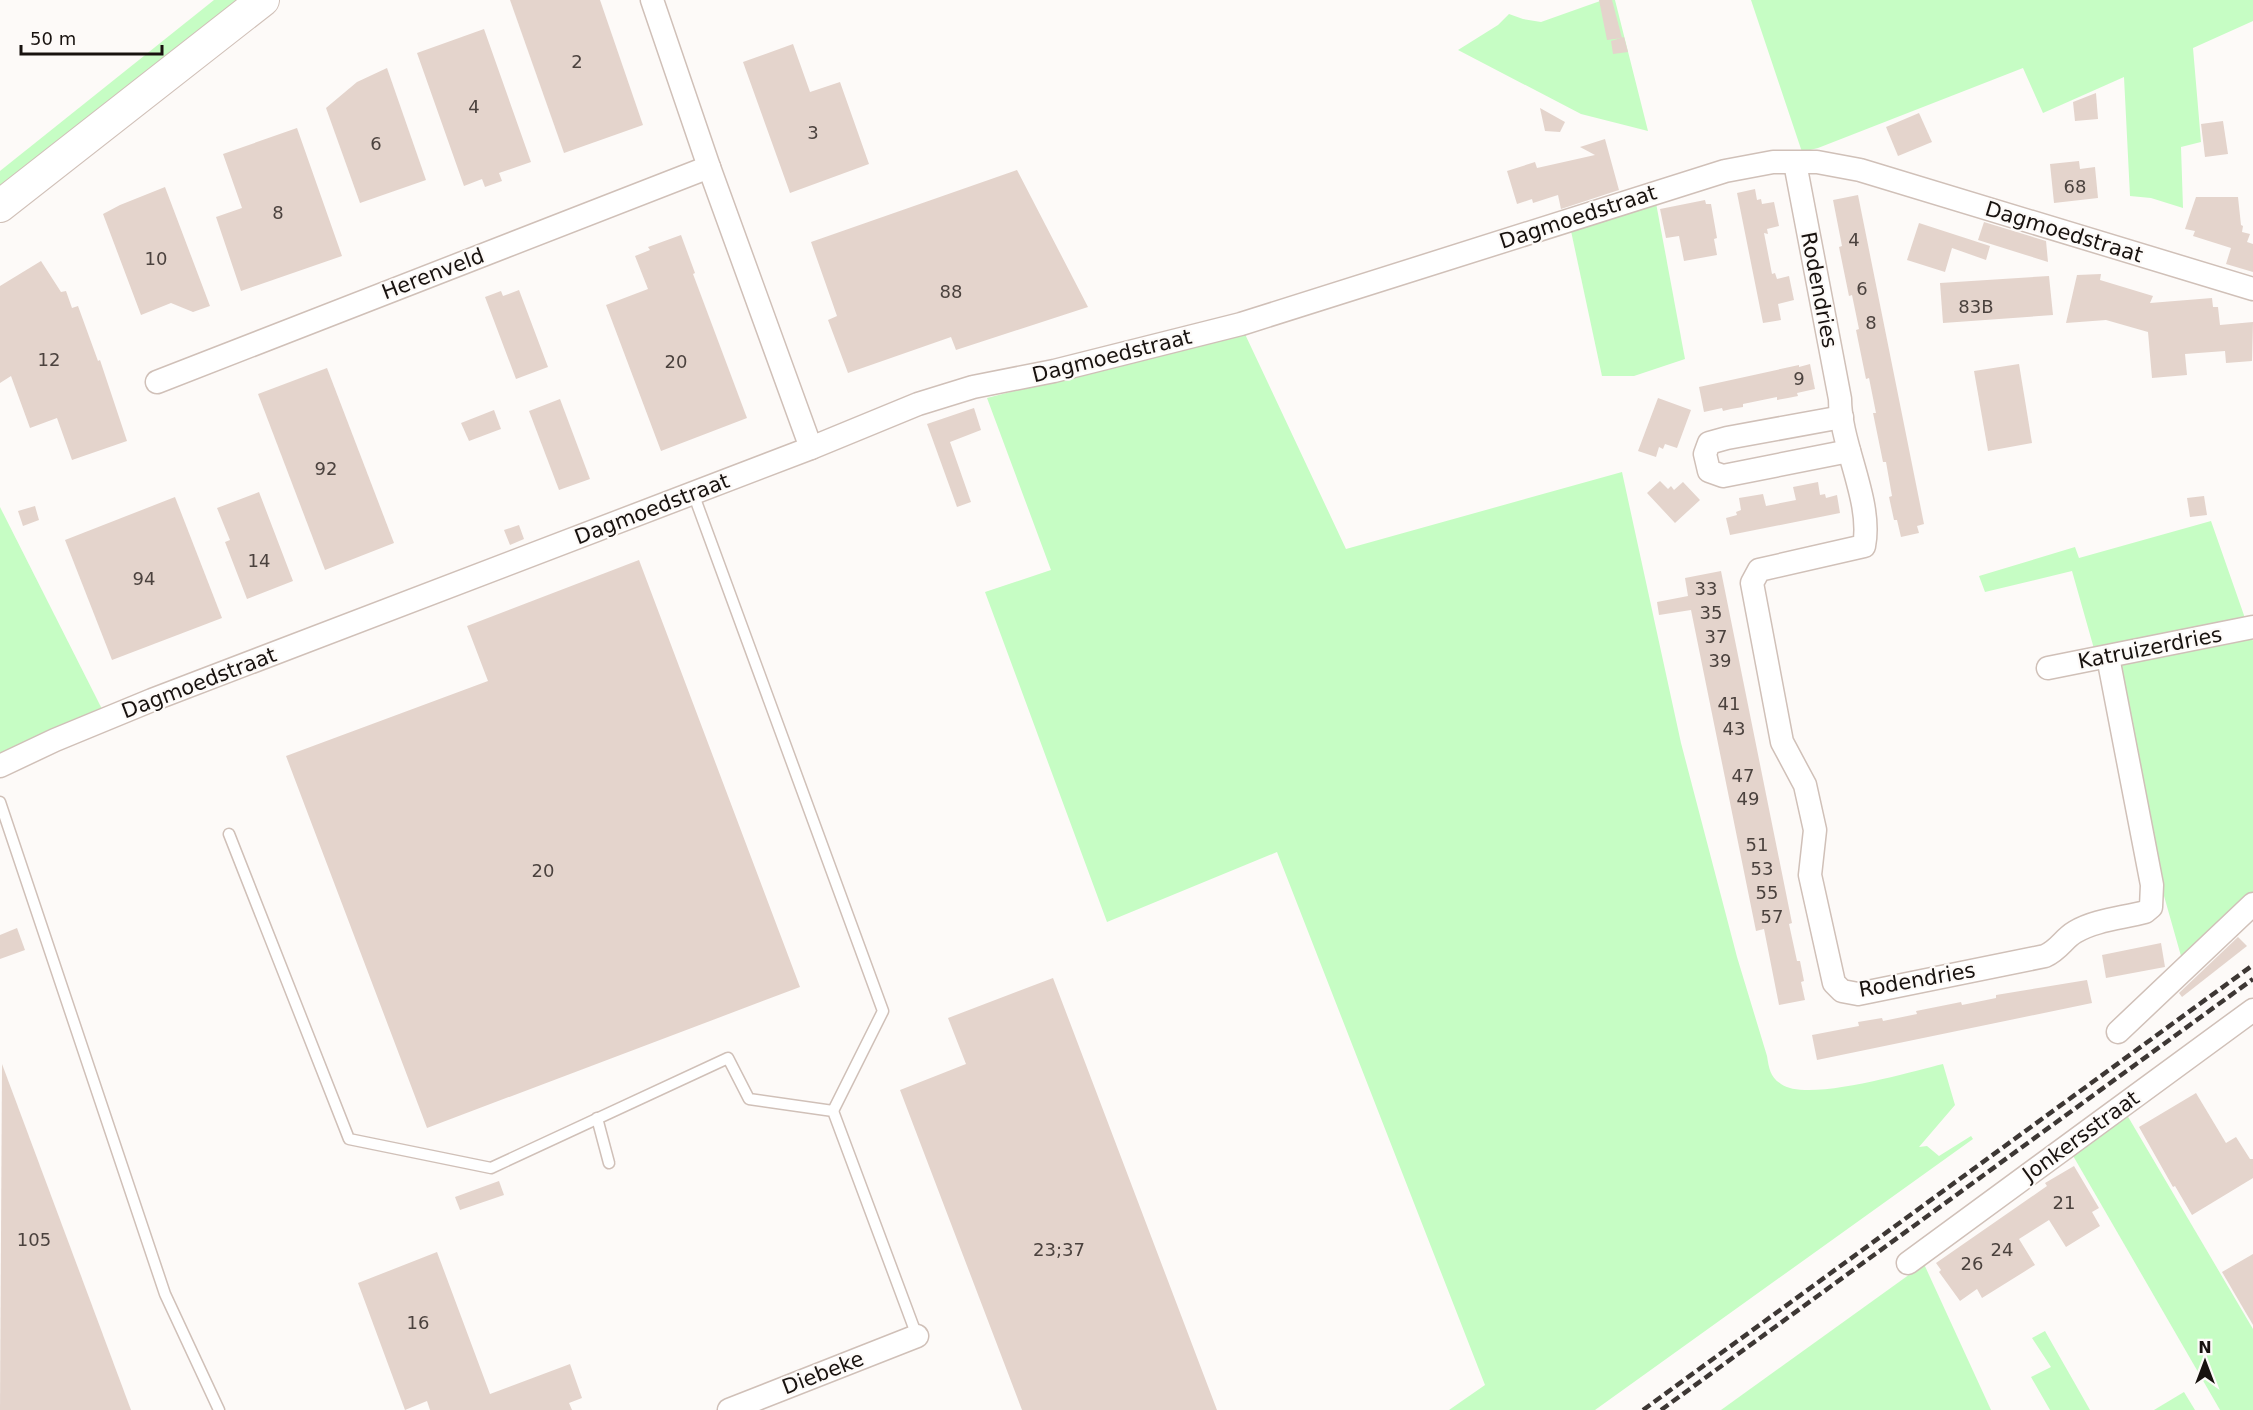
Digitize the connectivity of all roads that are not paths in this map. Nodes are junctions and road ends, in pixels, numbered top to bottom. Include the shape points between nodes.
1 (263, 0) edge
2 (652, 0) edge
3 (1795, 163) junction
4 (709, 167) junction
5 (0, 206) edge
6 (2253, 289) edge
7 (156, 382) dead end
8 (1842, 417) junction
9 (811, 448) junction
10 (1849, 451) junction
11 (693, 494) junction
12 (2253, 627) edge
13 (2108, 657) junction
14 (2048, 668) dead end
15 (0, 766) edge
16 (0, 802) edge
17 (229, 834) dead end
18 (2253, 904) edge
19 (2253, 1010) edge
20 (2118, 1032) dead end
21 (833, 1111) junction
22 (597, 1118) junction
23 (609, 1163) dead end
24 (1908, 1263) dead end
25 (917, 1336) joint
26 (219, 1410) edge
27 (729, 1410) edge

1 - 5 main road
2 - 4 street
3 - 6 street, Dagmoedstraat via 1817,162 1860,170
3 - 8 street, Rodendries
3 - 9 street, Dagmoedstraat via 1773,162 1725,171 1241,324 973,387 918,404
4 - 7 street, Herenveld
4 - 9 street
8 - 10 street, Rodendries
8 - 10 street via 1718,440 1709,443 1705,454 1710,471 1723,476
9 - 11 street, Dagmoedstraat
10 - 13 street, Rodendries via 1867,532 1864,546 1759,570 1752,583 1782,742 1810,802 1815,830 1810,875 1834,983 1842,991 1858,993 2045,956 2072,933 2087,926 2145,912 2151,907 2152,885
11 - 15 street, Dagmoedstraat via 152,700
11 - 21 lane via 884,1011
12 - 13 street, Katruizerdries
13 - 14 street, Katruizerdries
16 - 26 lane via 165,1294
17 - 22 lane via 349,1139 491,1168
18 - 20 street
19 - 24 street, Jonkersstraat
21 - 22 lane via 749,1099 728,1058
21 - 25 lane
22 - 23 lane
25 - 27 street, Diebeke

